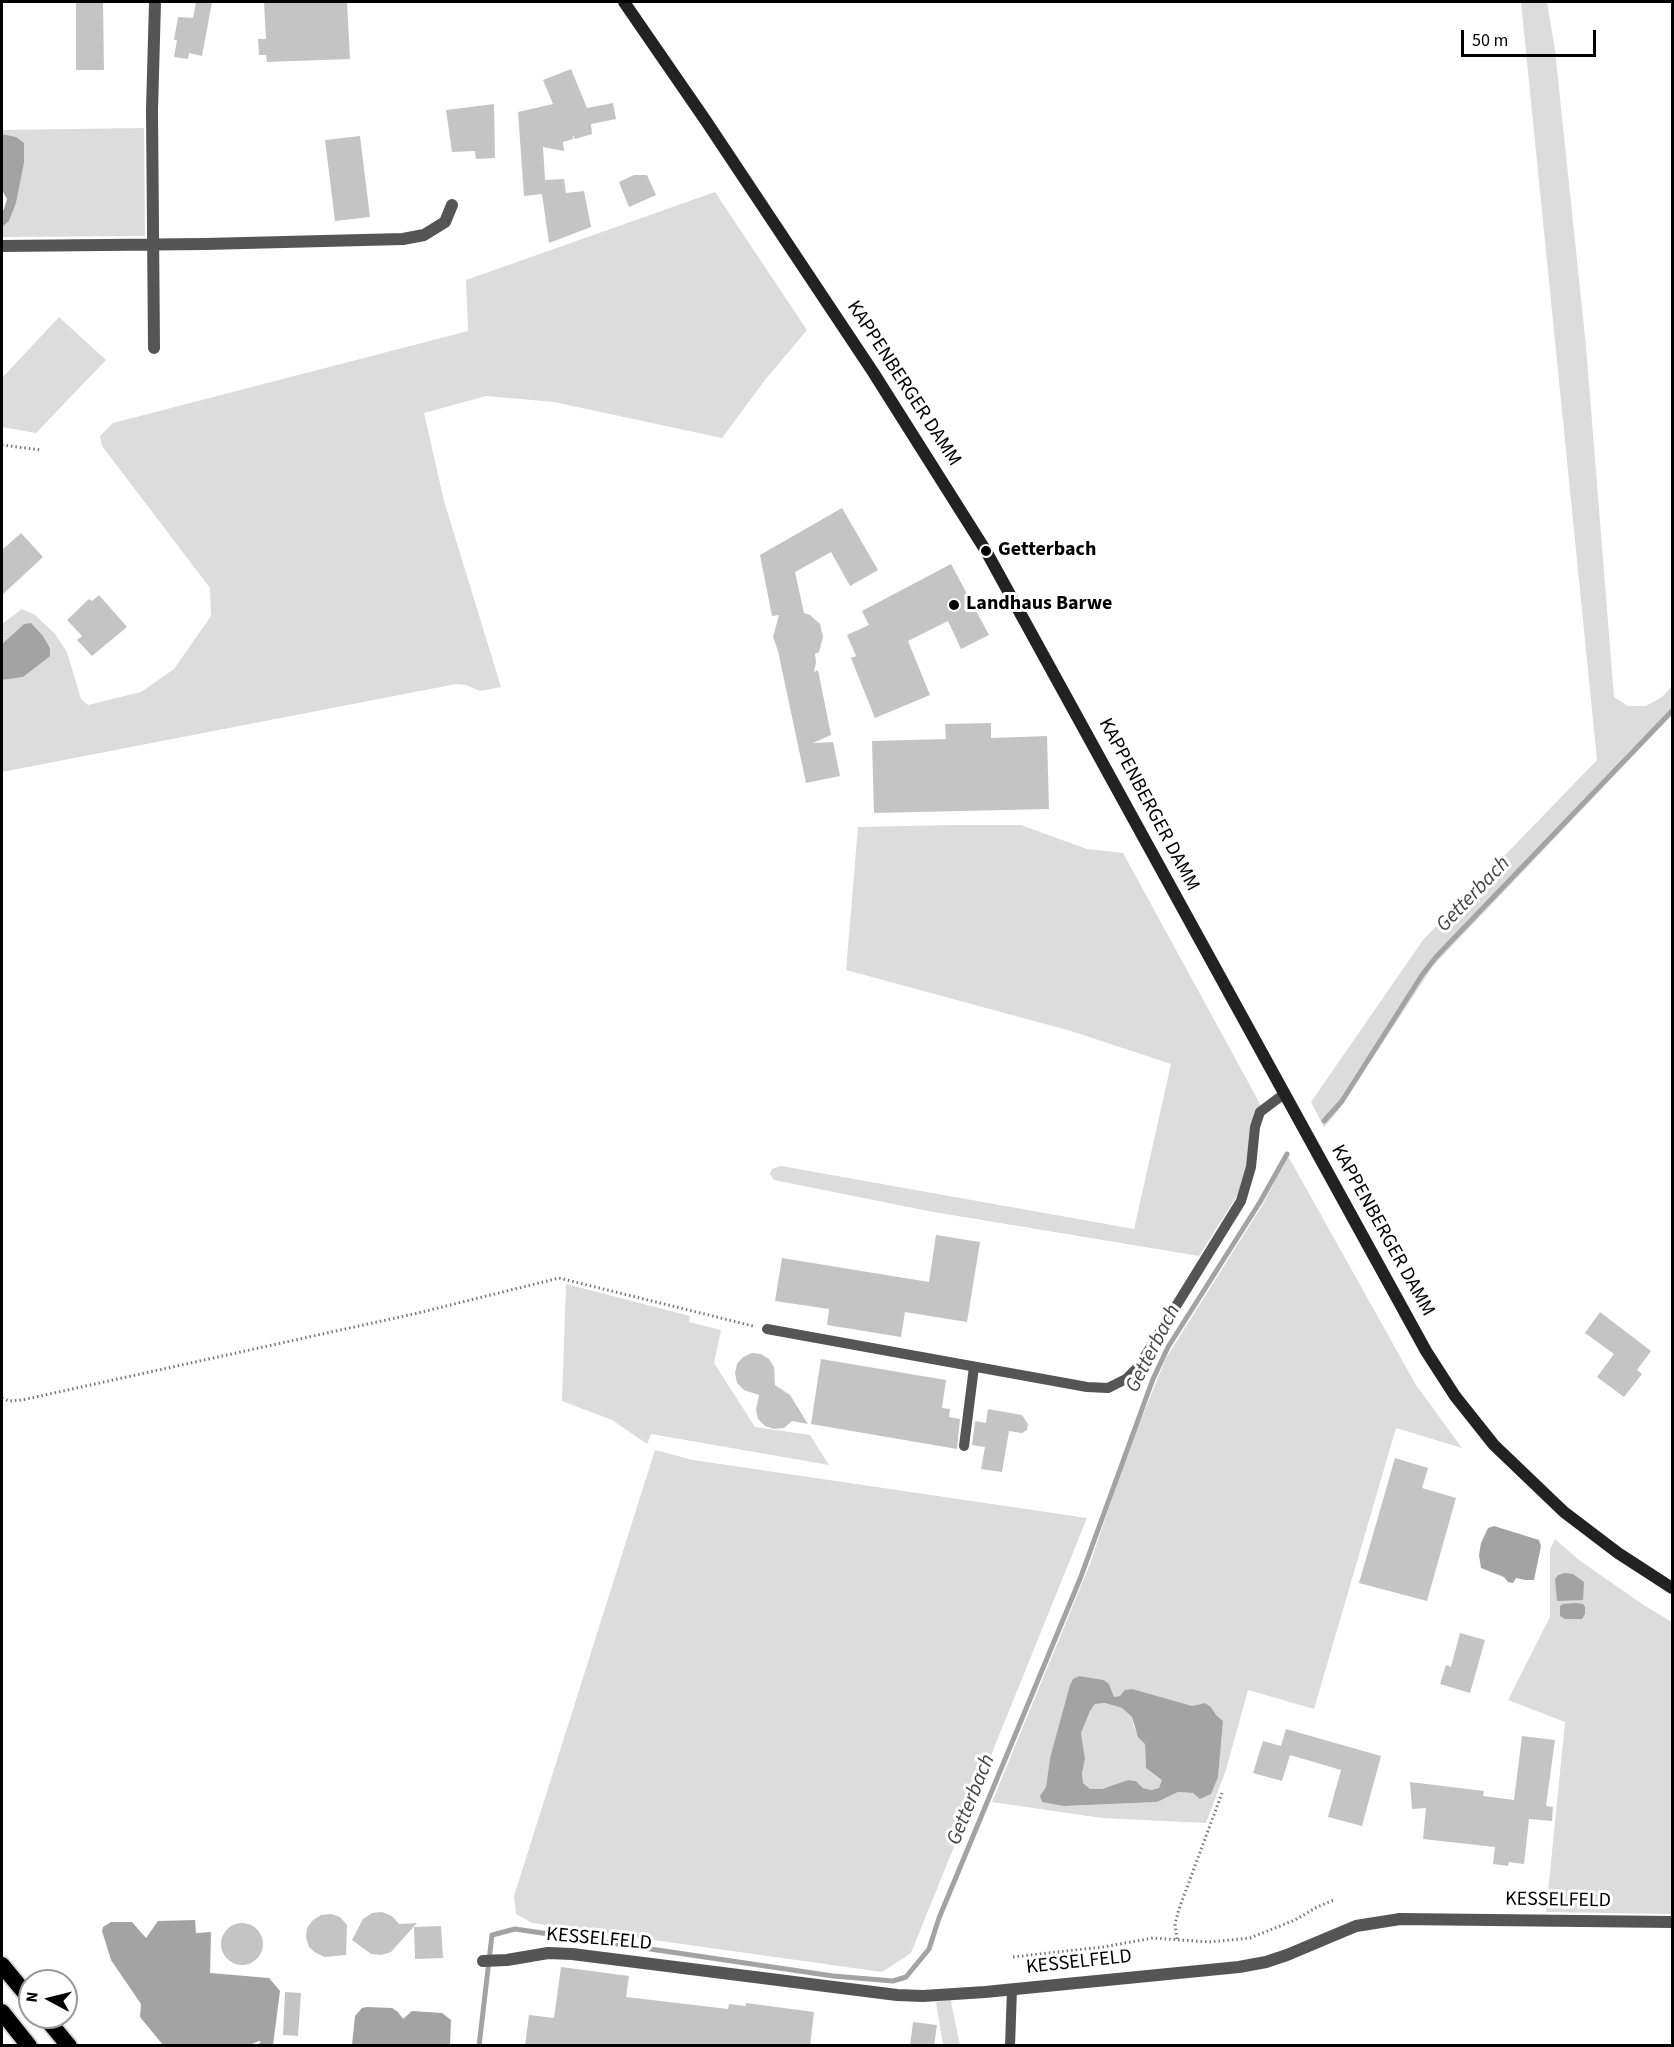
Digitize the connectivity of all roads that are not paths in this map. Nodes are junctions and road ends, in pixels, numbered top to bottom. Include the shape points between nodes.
1 (155, 2) edge
2 (624, 2) edge
3 (452, 205) dead end
4 (152, 244) junction
5 (2, 246) edge
6 (154, 348) dead end
7 (1284, 1094) junction
8 (767, 1329) road end
9 (974, 1367) junction
10 (964, 1446) dead end
11 (1672, 1588) edge
12 (1672, 1922) edge
13 (489, 1961) dead end
14 (2, 1965) edge
15 (18, 1984) edge
16 (1012, 1989) junction
17 (2, 2012) edge
18 (55, 2029) edge
19 (29, 2046) edge
20 (69, 2046) edge
21 (1010, 2046) edge

1 - 4 street
2 - 7 main road, KAPPENBERGER DAMM via 873,372 986,551
3 - 4 street via 445,222 424,235 403,239
4 - 5 street
4 - 6 street
7 - 9 lane via 1260,1112 1241,1201 1139,1366 1126,1379 1108,1388 1086,1387
7 - 11 main road, KAPPENBERGER DAMM via 1426,1351 1468,1413 1494,1445 1564,1512
8 - 9 lane
9 - 10 lane
12 - 16 street, KESSELFELD via 1400,1919 1356,1926 1266,1962
13 - 16 street, KESSELFELD via 548,1953 572,1954 910,1996
14 - 15 highway
16 - 21 lane
17 - 19 highway
18 - 20 highway

